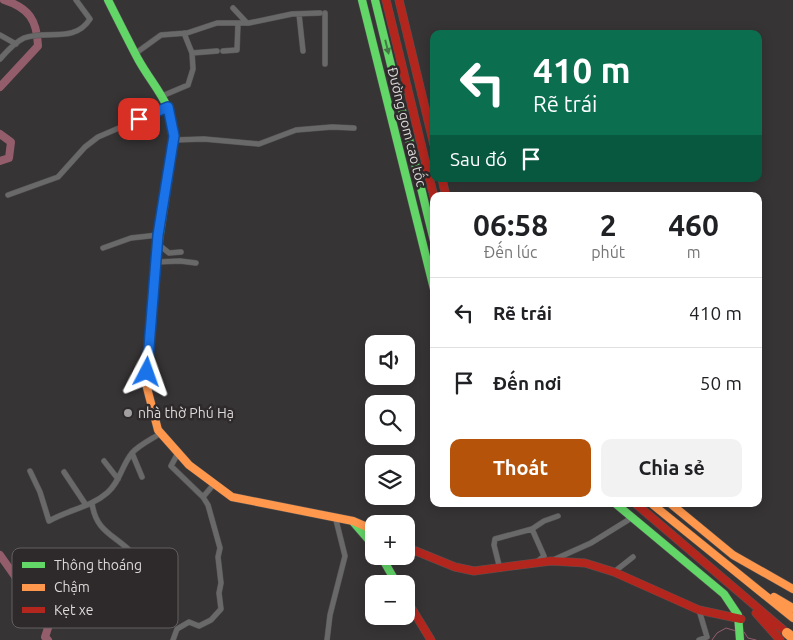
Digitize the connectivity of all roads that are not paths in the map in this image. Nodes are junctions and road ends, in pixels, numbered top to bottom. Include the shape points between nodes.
1 (76, 0) edge
2 (108, 0) edge
3 (362, 0) edge
4 (375, 0) edge
5 (386, 0) edge
6 (399, 0) edge
7 (233, 8) dead end
8 (299, 14) junction
9 (238, 23) junction
10 (247, 23) junction
11 (184, 33) junction
12 (0, 35) edge
13 (16, 44) junction
14 (303, 51) dead end
15 (192, 52) junction
16 (136, 54) junction
17 (0, 59) edge
18 (325, 64) dead end
19 (162, 96) junction
20 (168, 107) junction
21 (354, 128) dead end
22 (430, 128) edge
23 (174, 140) junction
24 (430, 181) edge
25 (8, 195) dead end
26 (430, 225) edge
27 (158, 239) junction
28 (103, 248) dead end
29 (181, 252) dead end
30 (156, 262) junction
31 (196, 263) dead end
32 (430, 274) edge
33 (161, 434) junction
34 (132, 453) junction
35 (178, 454) junction
36 (104, 461) dead end
37 (30, 471) dead end
38 (64, 472) dead end
39 (142, 477) dead end
40 (118, 479) junction
41 (214, 484) junction
42 (203, 497) junction
43 (89, 504) junction
44 (620, 507) edge
45 (651, 507) edge
46 (675, 507) edge
47 (558, 516) dead end
48 (632, 517) junction
49 (336, 520) junction
50 (532, 529) junction
51 (113, 530) dead end
52 (365, 531) edge
53 (111, 537) junction
54 (126, 548) edge
55 (415, 551) edge
56 (633, 557) dead end
57 (551, 561) junction
58 (533, 564) junction
59 (500, 569) junction
60 (614, 572) junction
61 (793, 589) edge
62 (793, 608) edge
63 (699, 610) junction
64 (415, 614) edge
65 (793, 618) edge
66 (741, 619) junction
67 (787, 637) edge
68 (708, 638) edge
69 (173, 640) edge
70 (327, 640) edge
71 (431, 640) edge
72 (699, 640) edge
73 (740, 640) edge

1 - 13 street via 90,19 85,26 65,35 32,36
2 - 16 main road
3 - 32 main road, Đường gom cao tốc
4 -> 26 main road
5 - 24 main road
6 - 22 main road, Đường gom cao tốc
7 - 10 street
8 - 10 street
8 - 14 street
8 - 18 street via 322,13
9 - 10 street
9 - 11 street via 217,23
9 - 15 street via 237,50
11 - 15 street
11 - 16 street via 160,35
12 - 13 street
13 - 17 street
15 - 19 street via 193,69 188,85
16 - 19 main road
19 - 20 main road
20 - 23 main road
20 - 25 street via 92,140 58,177
21 - 23 street via 296,130 259,144
23 - 27 main road
27 - 28 street via 131,238
27 - 29 street via 169,253
27 - 30 main road
30 - 31 street
30 - 33 main road via 146,384
33 - 34 street
33 - 35 main road
34 - 39 street
34 - 40 street
35 - 41 main road
35 - 42 street via 171,466
36 - 40 street
37 - 43 street via 48,521 63,512
38 - 43 street
40 - 43 street via 107,493
41 - 42 street
41 - 49 main road via 232,497
42 - 69 street via 220,548 221,609 212,620 200,626 188,623 177,629
43 - 53 street
44 - 48 main road
45 - 62 main road
45 - 65 main road
45 - 67 main road
46 - 61 main road via 733,555
47 - 50 street
48 - 57 street via 591,543
48 - 66 main road via 708,579
49 - 52 main road via 353,521
49 - 70 street via 345,556
50 - 58 street via 544,556
50 - 59 street via 493,541
51 - 53 street
53 - 54 street
55 - 59 main road via 455,567 474,571
56 - 60 street
57 - 58 main road
57 - 60 main road via 585,563
58 - 59 main road
60 - 63 main road
63 - 66 main road
63 - 68 street
64 - 71 main road
66 - 73 main road
68 - 72 street

